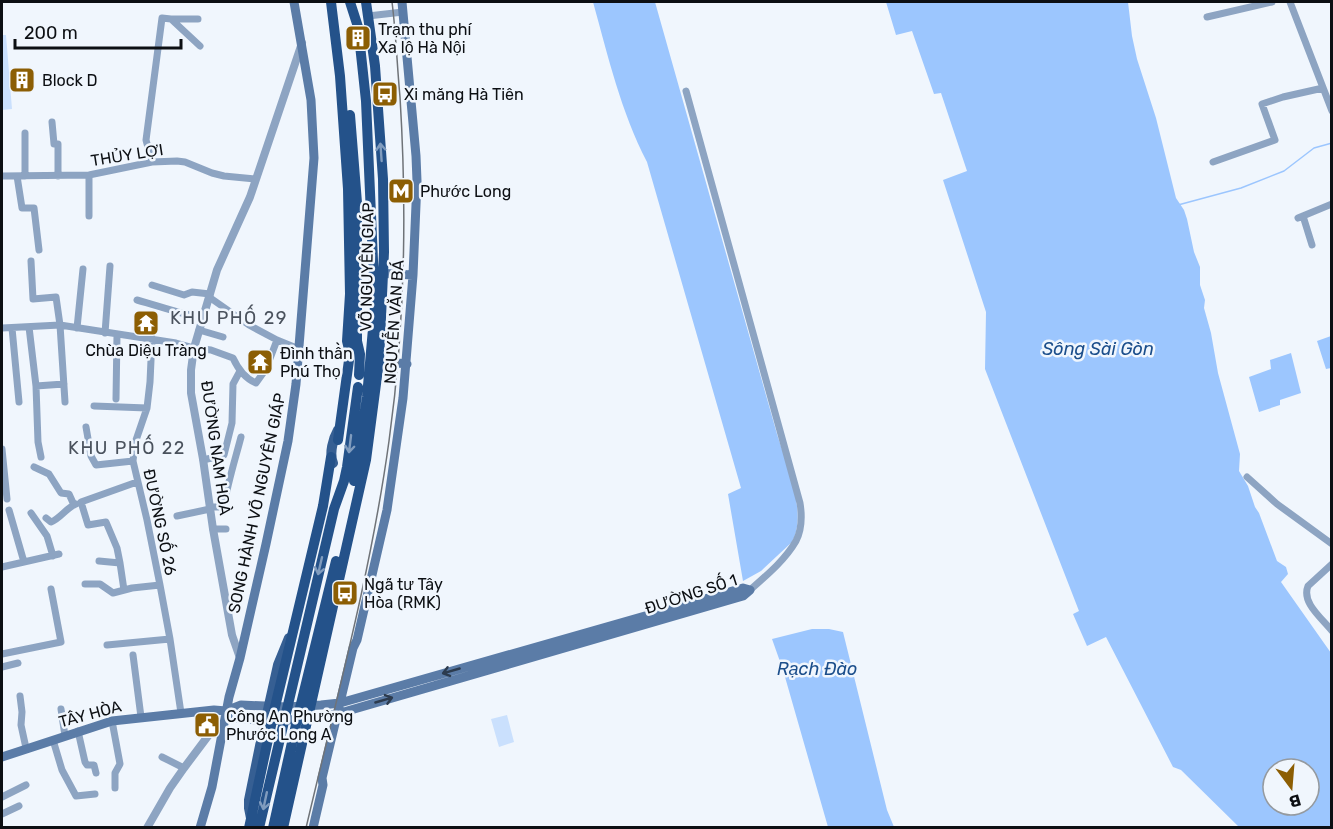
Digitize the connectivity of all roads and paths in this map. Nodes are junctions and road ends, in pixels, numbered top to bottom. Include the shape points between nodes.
1 (294, 2) edge
2 (331, 2) edge
3 (338, 2) edge
4 (350, 2) edge
5 (366, 2) edge
6 (1272, 2) edge
7 (1290, 2) edge
8 (403, 7) edge
9 (368, 15) junction
10 (1208, 17) dead end
11 (171, 19) junction
12 (198, 19) dead end
13 (359, 30) dead end
14 (302, 43) junction
15 (360, 45) dead end
16 (200, 46) dead end
17 (375, 66) junction
18 (1323, 88) junction
19 (686, 91) dead end
20 (366, 100) junction
21 (1332, 111) edge
22 (52, 122) dead end
23 (25, 133) dead end
24 (152, 162) junction
25 (1213, 162) dead end
26 (89, 175) junction
27 (2, 176) edge
28 (21, 176) junction
29 (58, 176) junction
30 (255, 179) junction
31 (1332, 204) edge
32 (89, 216) dead end
33 (1312, 245) dead end
34 (39, 250) dead end
35 (31, 261) dead end
36 (110, 266) dead end
37 (83, 269) dead end
38 (379, 273) junction
39 (413, 275) junction
40 (152, 285) dead end
41 (209, 296) junction
42 (137, 300) dead end
43 (375, 306) junction
44 (203, 318) junction
45 (382, 319) junction
46 (60, 325) junction
47 (29, 327) junction
48 (2, 328) edge
49 (12, 328) junction
50 (77, 328) junction
51 (199, 330) junction
52 (105, 333) junction
53 (117, 335) junction
54 (223, 337) dead end
55 (152, 338) junction
56 (277, 340) junction
57 (357, 341) junction
58 (194, 348) junction
59 (299, 349) junction
60 (350, 353) junction
61 (379, 361) junction
62 (407, 364) junction
63 (240, 371) junction
64 (359, 375) dead end
65 (64, 384) junction
66 (36, 387) junction
67 (358, 387) dead end
68 (116, 399) dead end
69 (19, 402) dead end
70 (65, 402) dead end
71 (94, 406) dead end
72 (147, 408) junction
73 (86, 427) dead end
74 (340, 427) junction
75 (241, 437) dead end
76 (338, 440) dead end
77 (2, 449) edge
78 (41, 458) dead end
79 (334, 459) joint
80 (203, 460) junction
81 (133, 461) junction
82 (34, 467) dead end
83 (1247, 477) dead end
84 (137, 482) junction
85 (7, 499) dead end
86 (81, 502) junction
87 (74, 505) junction
88 (328, 507) junction
89 (210, 508) junction
90 (9, 510) dead end
91 (31, 513) dead end
92 (177, 516) dead end
93 (46, 518) dead end
94 (213, 529) junction
95 (226, 529) dead end
96 (1332, 544) edge
97 (99, 561) dead end
98 (24, 562) junction
99 (120, 563) junction
100 (1332, 564) edge
101 (2, 567) edge
102 (85, 584) dead end
103 (160, 585) junction
104 (51, 589) dead end
105 (124, 590) junction
106 (750, 590) joint
107 (1331, 627) edge
108 (170, 639) junction
109 (108, 645) dead end
110 (2, 654) edge
111 (133, 655) dead end
112 (240, 658) junction
113 (18, 663) dead end
114 (2, 667) edge
115 (20, 696) dead end
116 (272, 706) junction
117 (305, 706) junction
118 (287, 707) junction
119 (341, 707) junction
120 (61, 709) dead end
121 (226, 711) junction
122 (181, 713) junction
123 (141, 717) junction
124 (302, 720) junction
125 (112, 721) junction
126 (274, 721) junction
127 (224, 723) junction
128 (78, 731) junction
129 (65, 736) junction
130 (52, 740) junction
131 (26, 748) junction
132 (2, 757) edge
133 (162, 757) dead end
134 (274, 759) junction
135 (184, 768) junction
136 (96, 773) dead end
137 (260, 775) junction
138 (26, 785) dead end
139 (115, 788) dead end
140 (95, 794) dead end
141 (2, 797) edge
142 (19, 806) dead end
143 (2, 814) edge
144 (250, 823) edge
145 (147, 828) edge
146 (200, 828) edge
147 (259, 828) edge
148 (273, 828) edge
149 (283, 828) edge
150 (313, 828) edge

1 - 14 main road, SONG HÀNH VÕ NGUYÊN GIÁP
2 - 60 highway, VÕ NGUYÊN GIÁP via 348,189
3 - 57 highway, VÕ NGUYÊN GIÁP via 357,203
4 - 13 highway
5 - 9 highway, VÕ NGUYÊN GIÁP
6 - 10 street
7 - 18 street
8 - 9 street
8 - 39 main road, NGUYỄN VĂN BÁ via 417,173
9 - 17 highway, VÕ NGUYÊN GIÁP
11 - 12 street
11 - 16 street
11 - 24 street via 162,18 146,140
14 - 30 street, ĐƯỜNG NAM HOÀ
14 - 59 main road, SONG HÀNH VÕ NGUYÊN GIÁP via 311,100 314,158
15 - 20 highway, VÕ NGUYÊN GIÁP
17 - 20 highway
38 -> 17 highway, VÕ NGUYÊN GIÁP via 384,252 383,179
18 - 21 street
18 - 25 street via 1262,104 1275,140
19 - 106 street via 802,516 797,540 776,568
20 - 38 highway, VÕ NGUYÊN GIÁP
22 - 29 street via 54,144 58,144
23 - 28 street
24 - 26 street, THỦY LỢI
24 - 30 street, THỦY LỢI via 185,162 224,176
26 - 29 street, THỦY LỢI
26 - 32 street
27 - 28 street, THỦY LỢI
28 - 29 street, THỦY LỢI
28 - 34 street via 22,208 34,208
30 - 41 street, ĐƯỜNG NAM HOÀ
31 - 33 street via 1300,217
35 - 46 street via 33,299 56,297
36 - 52 street
37 - 50 street
38 - 39 main road
38 - 43 highway, VÕ NGUYÊN GIÁP
38 - 45 highway, VÕ NGUYÊN GIÁP
39 - 62 main road, NGUYỄN VĂN BÁ
40 - 41 street via 184,295 192,291
41 - 44 street, ĐƯỜNG NAM HOÀ
41 - 56 street
42 - 44 street
43 - 45 highway
43 - 117 highway, VÕ NGUYÊN GIÁP via 357,471
44 - 51 street, ĐƯỜNG NAM HOÀ
45 - 61 highway, VÕ NGUYÊN GIÁP
46 - 47 street
46 - 50 street
46 - 65 street
47 - 49 street
47 - 66 street
48 - 49 street
49 - 69 street
50 - 52 street
51 - 54 street
51 - 58 street, ĐƯỜNG NAM HOÀ
52 - 53 street
53 - 55 street
53 - 68 street
55 - 58 street
55 - 72 street, ĐƯỜNG SỐ 26
56 - 59 street
56 - 63 street via 256,383
57 - 60 highway
57 - 64 highway, VÕ NGUYÊN GIÁP
58 - 63 street via 233,357
58 - 80 street, ĐƯỜNG NAM HOÀ via 191,393
59 - 112 main road, SONG HÀNH VÕ NGUYÊN GIÁP via 288,441
60 - 74 highway, VÕ NGUYÊN GIÁP
61 - 62 main road
61 - 117 highway, VÕ NGUYÊN GIÁP via 366,460
62 - 119 main road, NGUYỄN VĂN BÁ via 387,510 358,649
63 - 80 street via 233,384 232,423 224,455
65 - 66 street
65 - 70 street
66 - 78 street
67 -> 88 highway via 344,481
71 - 72 street
72 - 81 street, ĐƯỜNG SỐ 26
73 - 81 street via 96,465
74 - 76 highway, VÕ NGUYÊN GIÁP
74 - 79 main road, VÕ NGUYÊN GIÁP via 334,437
75 - 89 street via 224,505
77 - 85 street
79 - 88 highway
80 - 89 street, ĐƯỜNG NAM HOÀ
81 - 84 street, ĐƯỜNG SỐ 26
82 - 87 street via 48,474 61,493 69,494
83 - 96 street
84 - 86 street
84 - 103 street, ĐƯỜNG SỐ 26
86 - 87 street
86 - 99 street via 88,525 106,522
87 - 93 street via 56,520
88 - 116 highway
88 -> 118 highway
89 - 92 street
89 - 94 street, ĐƯỜNG NAM HOÀ
90 - 98 street
91 - 98 street via 56,555
94 - 95 street
94 - 112 street, ĐƯỜNG NAM HOÀ via 232,635
97 - 99 street
98 - 101 street
99 - 105 street
100 - 107 street via 1306,591 1311,606
102 - 105 street via 100,584 114,593
103 - 105 street
103 - 108 street, ĐƯỜNG SỐ 26
104 - 110 street via 61,642
106 - 119 main road, ĐƯỜNG SỐ 1 via 743,596
108 - 109 street
108 - 122 street, ĐƯỜNG SỐ 26
111 - 123 street
112 - 121 main road, SONG HÀNH VÕ NGUYÊN GIÁP
113 - 114 street
115 - 131 street
116 - 118 main road, TÂY HÒA
116 - 121 main road, TÂY HÒA via 241,705
116 - 126 highway
117 - 118 main road, TÂY HÒA
117 - 119 main road, ĐƯỜNG SỐ 1
117 - 124 highway
118 - 126 highway
119 - 124 main road, ĐƯỜNG SỐ 1
119 - 150 main road, NGUYỄN VĂN BÁ
120 - 129 street
121 - 122 main road, TÂY HÒA
121 - 126 main road, TÂY HÒA via 238,718
121 - 127 main road, SONG HÀNH VÕ NGUYÊN GIÁP
122 - 123 main road, TÂY HÒA
123 - 125 main road, TÂY HÒA
124 - 126 main road, ĐƯỜNG SỐ 1
124 - 148 highway
124 - 149 highway
125 - 128 main road, TÂY HÒA
125 - 139 street via 120,766 115,773
126 - 134 highway via 280,734
126 - 137 highway
126 - 144 main road via 249,800
127 - 135 street via 211,732
127 - 146 main road, SONG HÀNH VÕ NGUYÊN GIÁP
128 - 129 main road, TÂY HÒA
128 - 136 street via 85,762 93,764
129 - 130 main road, TÂY HÒA
130 - 131 main road, TÂY HÒA
130 - 140 street via 76,796
131 - 132 main road, TÂY HÒA
133 - 135 street
134 - 137 highway
134 -> 147 highway
135 - 145 street
137 - 144 highway
138 - 141 street
142 - 143 street

